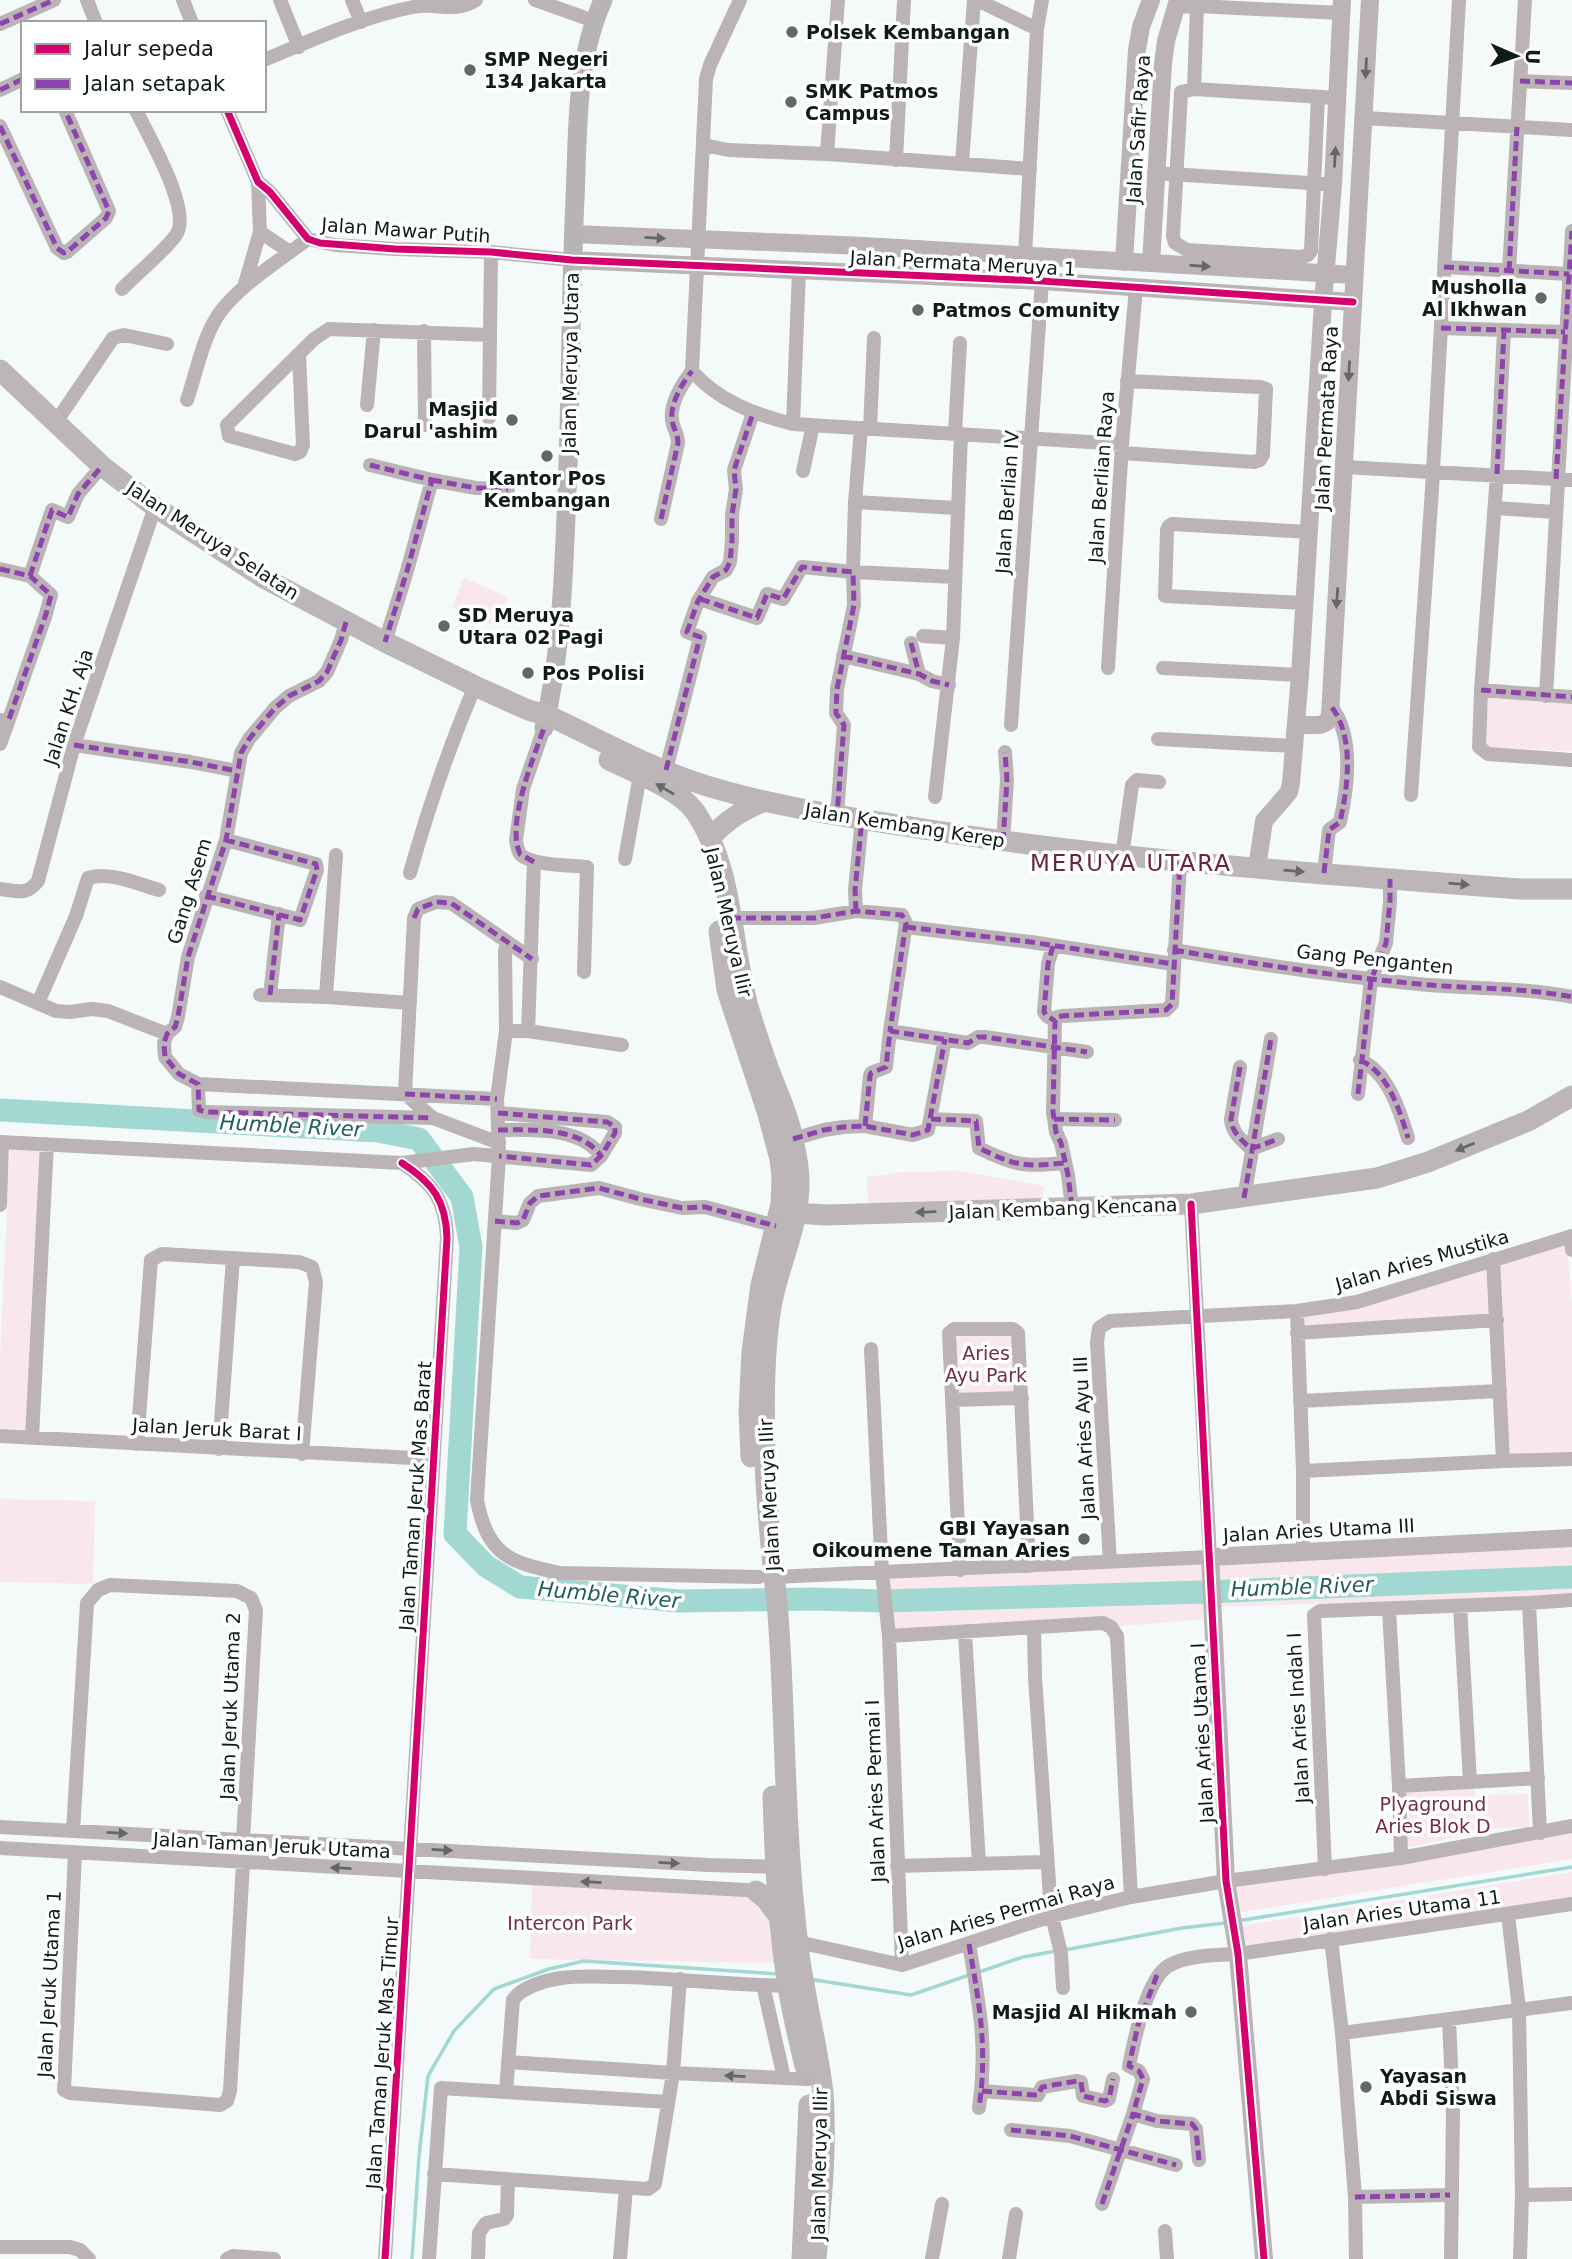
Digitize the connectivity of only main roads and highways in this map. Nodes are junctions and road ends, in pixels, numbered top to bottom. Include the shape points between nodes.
1 (603, 0) edge
2 (0, 370) edge
3 (539, 718) junction
4 (765, 801) junction
5 (710, 838) junction
6 (1572, 889) edge
7 (1572, 1096) edge
8 (776, 1112) junction
9 (1572, 1112) edge
10 (1528, 1121) junction
11 (796, 1213) junction
12 (768, 1594) junction
13 (756, 1891) road end
14 (785, 1892) junction
15 (781, 1920) junction
16 (794, 1949) junction
17 (793, 1980) junction
18 (802, 2259) edge
19 (816, 2259) edge

1 - 3 main road, Jalan Meruya Utara via 581,81 564,578 559,649
2 - 3 main road, Jalan Meruya Selatan via 103,466 155,507 262,577
3 - 4 main road, Jalan Kembang Kerep via 666,771
5 -> 3 main road via 694,809 668,790
4 - 5 main road via 739,812
4 -> 6 main road, Jalan Kembang Kerep via 1003,842 1122,856 1521,889
5 - 8 main road, Jalan Meruya Ilir via 720,864 736,955
5 - 8 main road, Jalan Meruya Ilir via 724,976 733,1011
7 - 10 main road, Jalan Kembang Kencana
8 - 11 main road, Jalan Meruya Ilir via 793,1139 799,1185
8 - 12 main road, Jalan Meruya Ilir via 781,1203 761,1285 751,1366 750,1424
9 - 10 main road, Jalan Kembang Kencana
10 -> 11 main road, Jalan Kembang Kencana via 1401,1172 1244,1198 1191,1204
11 - 12 main road, Jalan Meruya Ilir via 771,1311 764,1382
12 - 14 main road, Jalan Meruya Ilir via 772,1730
13 - 15 main road
14 - 15 main road, Jalan Meruya Ilir
14 - 16 main road, Jalan Meruya Ilir
15 - 16 main road, Jalan Meruya Ilir
16 - 17 main road, Jalan Meruya Ilir
17 - 18 main road, Jalan Meruya Ilir via 809,2110
17 - 19 main road, Jalan Meruya Ilir via 817,2052 823,2099

